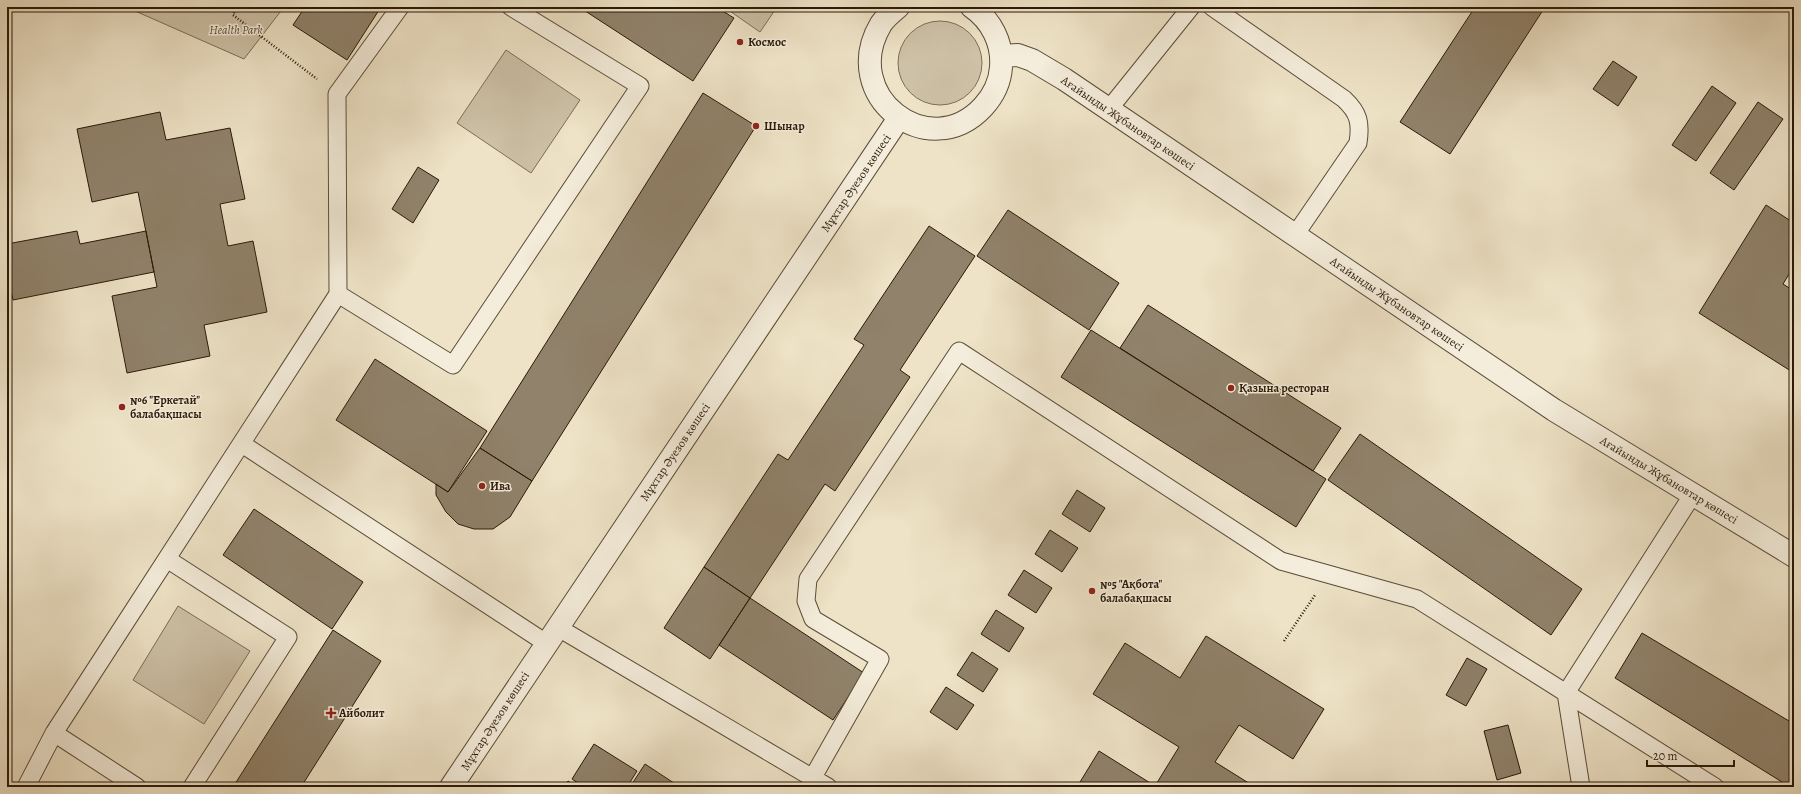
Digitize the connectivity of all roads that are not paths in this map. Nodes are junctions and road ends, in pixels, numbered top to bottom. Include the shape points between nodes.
1 (400, 7) edge
2 (511, 7) edge
3 (898, 7) edge
4 (1191, 7) edge
5 (1212, 7) edge
6 (978, 9) edge
7 (880, 15) edge
8 (1002, 56) junction
9 (1109, 109) junction
10 (899, 118) junction
11 (1295, 235) junction
12 (338, 294) junction
13 (242, 444) junction
14 (1693, 494) junction
15 (1794, 556) edge
16 (167, 559) junction
17 (552, 635) junction
18 (1566, 693) junction
19 (54, 733) junction
20 (813, 777) junction
21 (26, 787) edge
22 (137, 787) edge
23 (192, 787) edge
24 (452, 787) edge
25 (828, 787) edge
26 (1581, 787) edge
27 (1715, 787) edge

1 - 12 lane via 337,94
2 - 12 lane via 640,86 453,365
3 - 7 street
4 - 9 lane
5 - 11 lane via 1354,108 1360,130 1358,143
6 - 8 street via 995,33
7 - 10 street via 871,46 869,67 873,86 883,103
8 - 9 street, Ағайынды Жұбановтар көшесі via 1018,55 1032,60
8 - 10 street via 1001,76 993,95 973,117 949,128 922,127
9 - 11 street, Ағайынды Жұбановтар көшесі
10 - 17 street, Мұхтар Әуезов көшесі
11 - 14 street, Ағайынды Жұбановтар көшесі via 1554,410
12 - 13 lane
13 - 16 lane
13 - 17 lane
14 - 15 street, Ағайынды Жұбановтар көшесі
14 - 18 lane
16 - 19 lane
16 - 23 lane via 288,637
17 - 20 lane
17 - 24 street, Мұхтар Әуезов көшесі
18 - 20 lane via 1417,599 1281,561 959,351 808,579 806,601 813,619 880,659
18 - 26 lane
18 - 27 lane
19 - 21 lane
19 - 22 lane
20 - 25 lane

